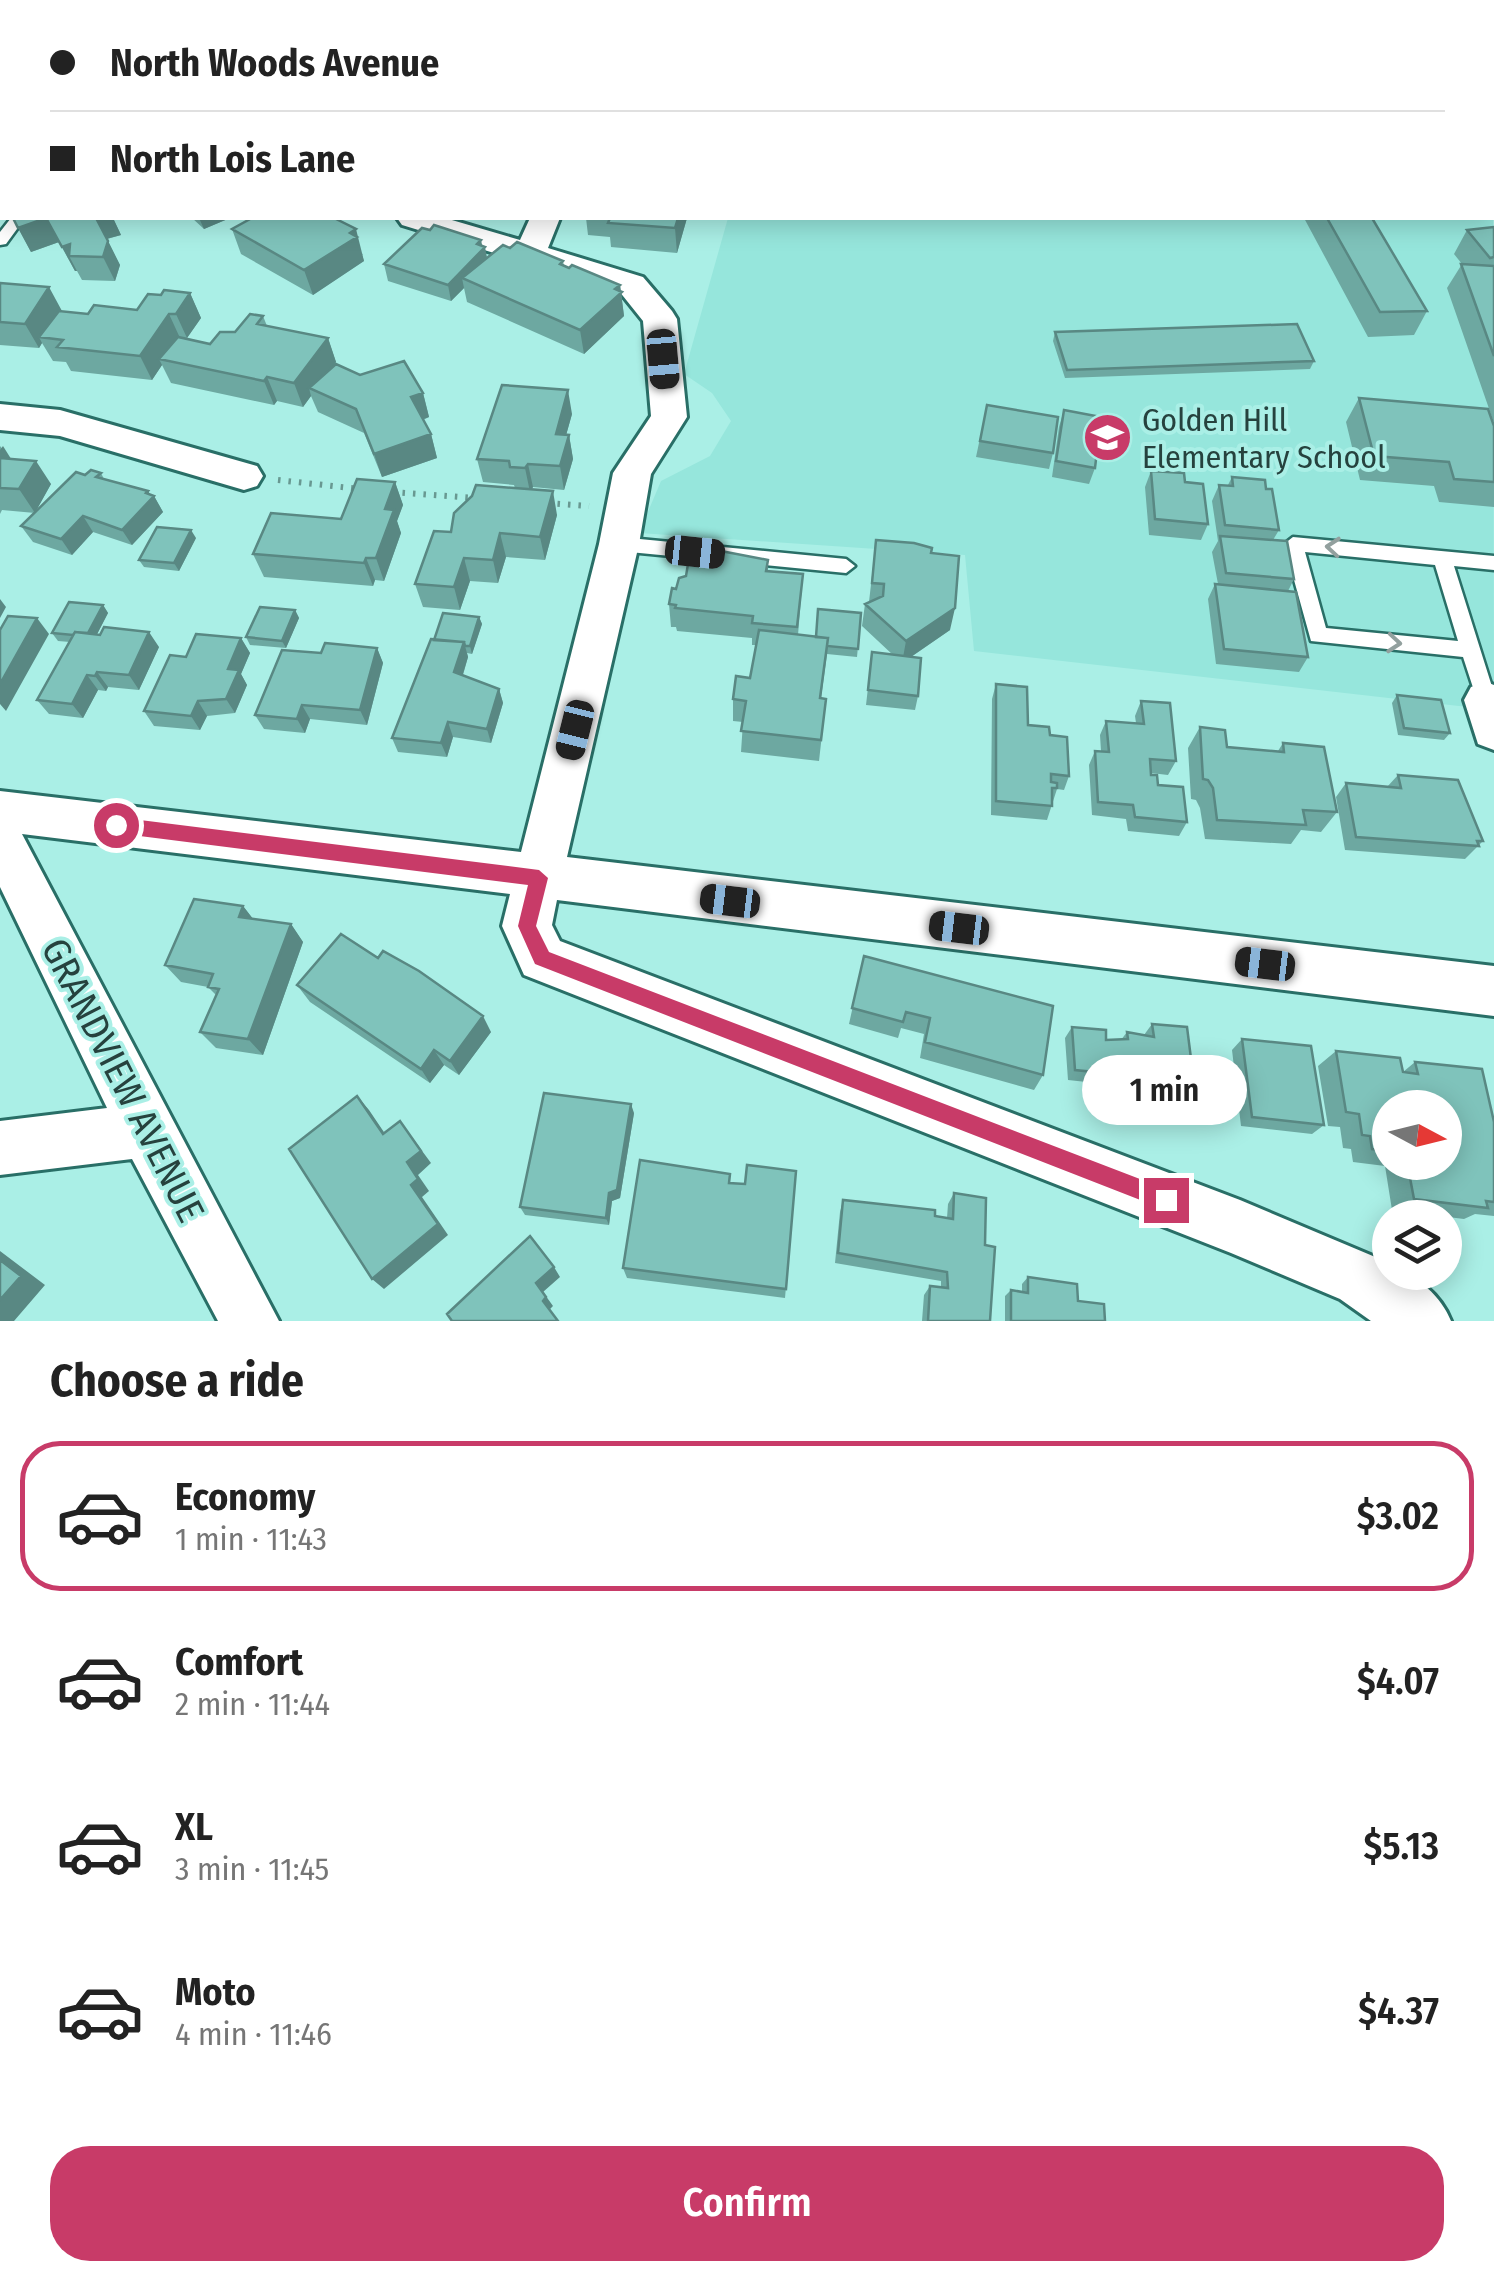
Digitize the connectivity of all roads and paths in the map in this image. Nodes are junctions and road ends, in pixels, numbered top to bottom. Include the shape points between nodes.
1 (17, 220) edge
2 (420, 220) edge
3 (544, 220) edge
4 (1, 241) edge
5 (530, 253) junction
6 (0, 417) edge
7 (244, 476) joint
8 (368, 490) edge
9 (387, 491) edge
10 (486, 498) edge
11 (546, 503) edge
12 (622, 526) junction
13 (1442, 558) junction
14 (1494, 563) edge
15 (846, 566) dead end
16 (1470, 650) junction
17 (1490, 715) edge
18 (0, 810) edge
19 (0, 838) edge
20 (539, 878) junction
21 (1494, 991) edge
22 (146, 1130) junction
23 (0, 1148) edge
24 (250, 1321) edge
25 (1422, 1321) edge

1 - 4 lane
2 - 5 street
3 - 5 street
5 - 12 street via 632,284 660,319 668,417 632,472
6 - 7 street via 60,423
7 - 8 path
9 - 10 path
11 - 12 path
12 - 15 lane
12 - 20 street
13 - 14 lane
13 - 16 lane
13 -> 16 lane via 1293,544 1318,635
16 - 17 lane
18 - 20 street
19 - 22 street, GRANDVIEW AVENUE
20 - 21 street
20 - 25 street via 527,926 542,958 1240,1228 1360,1279
22 - 23 street
22 - 24 street, GRANDVIEW AVENUE

